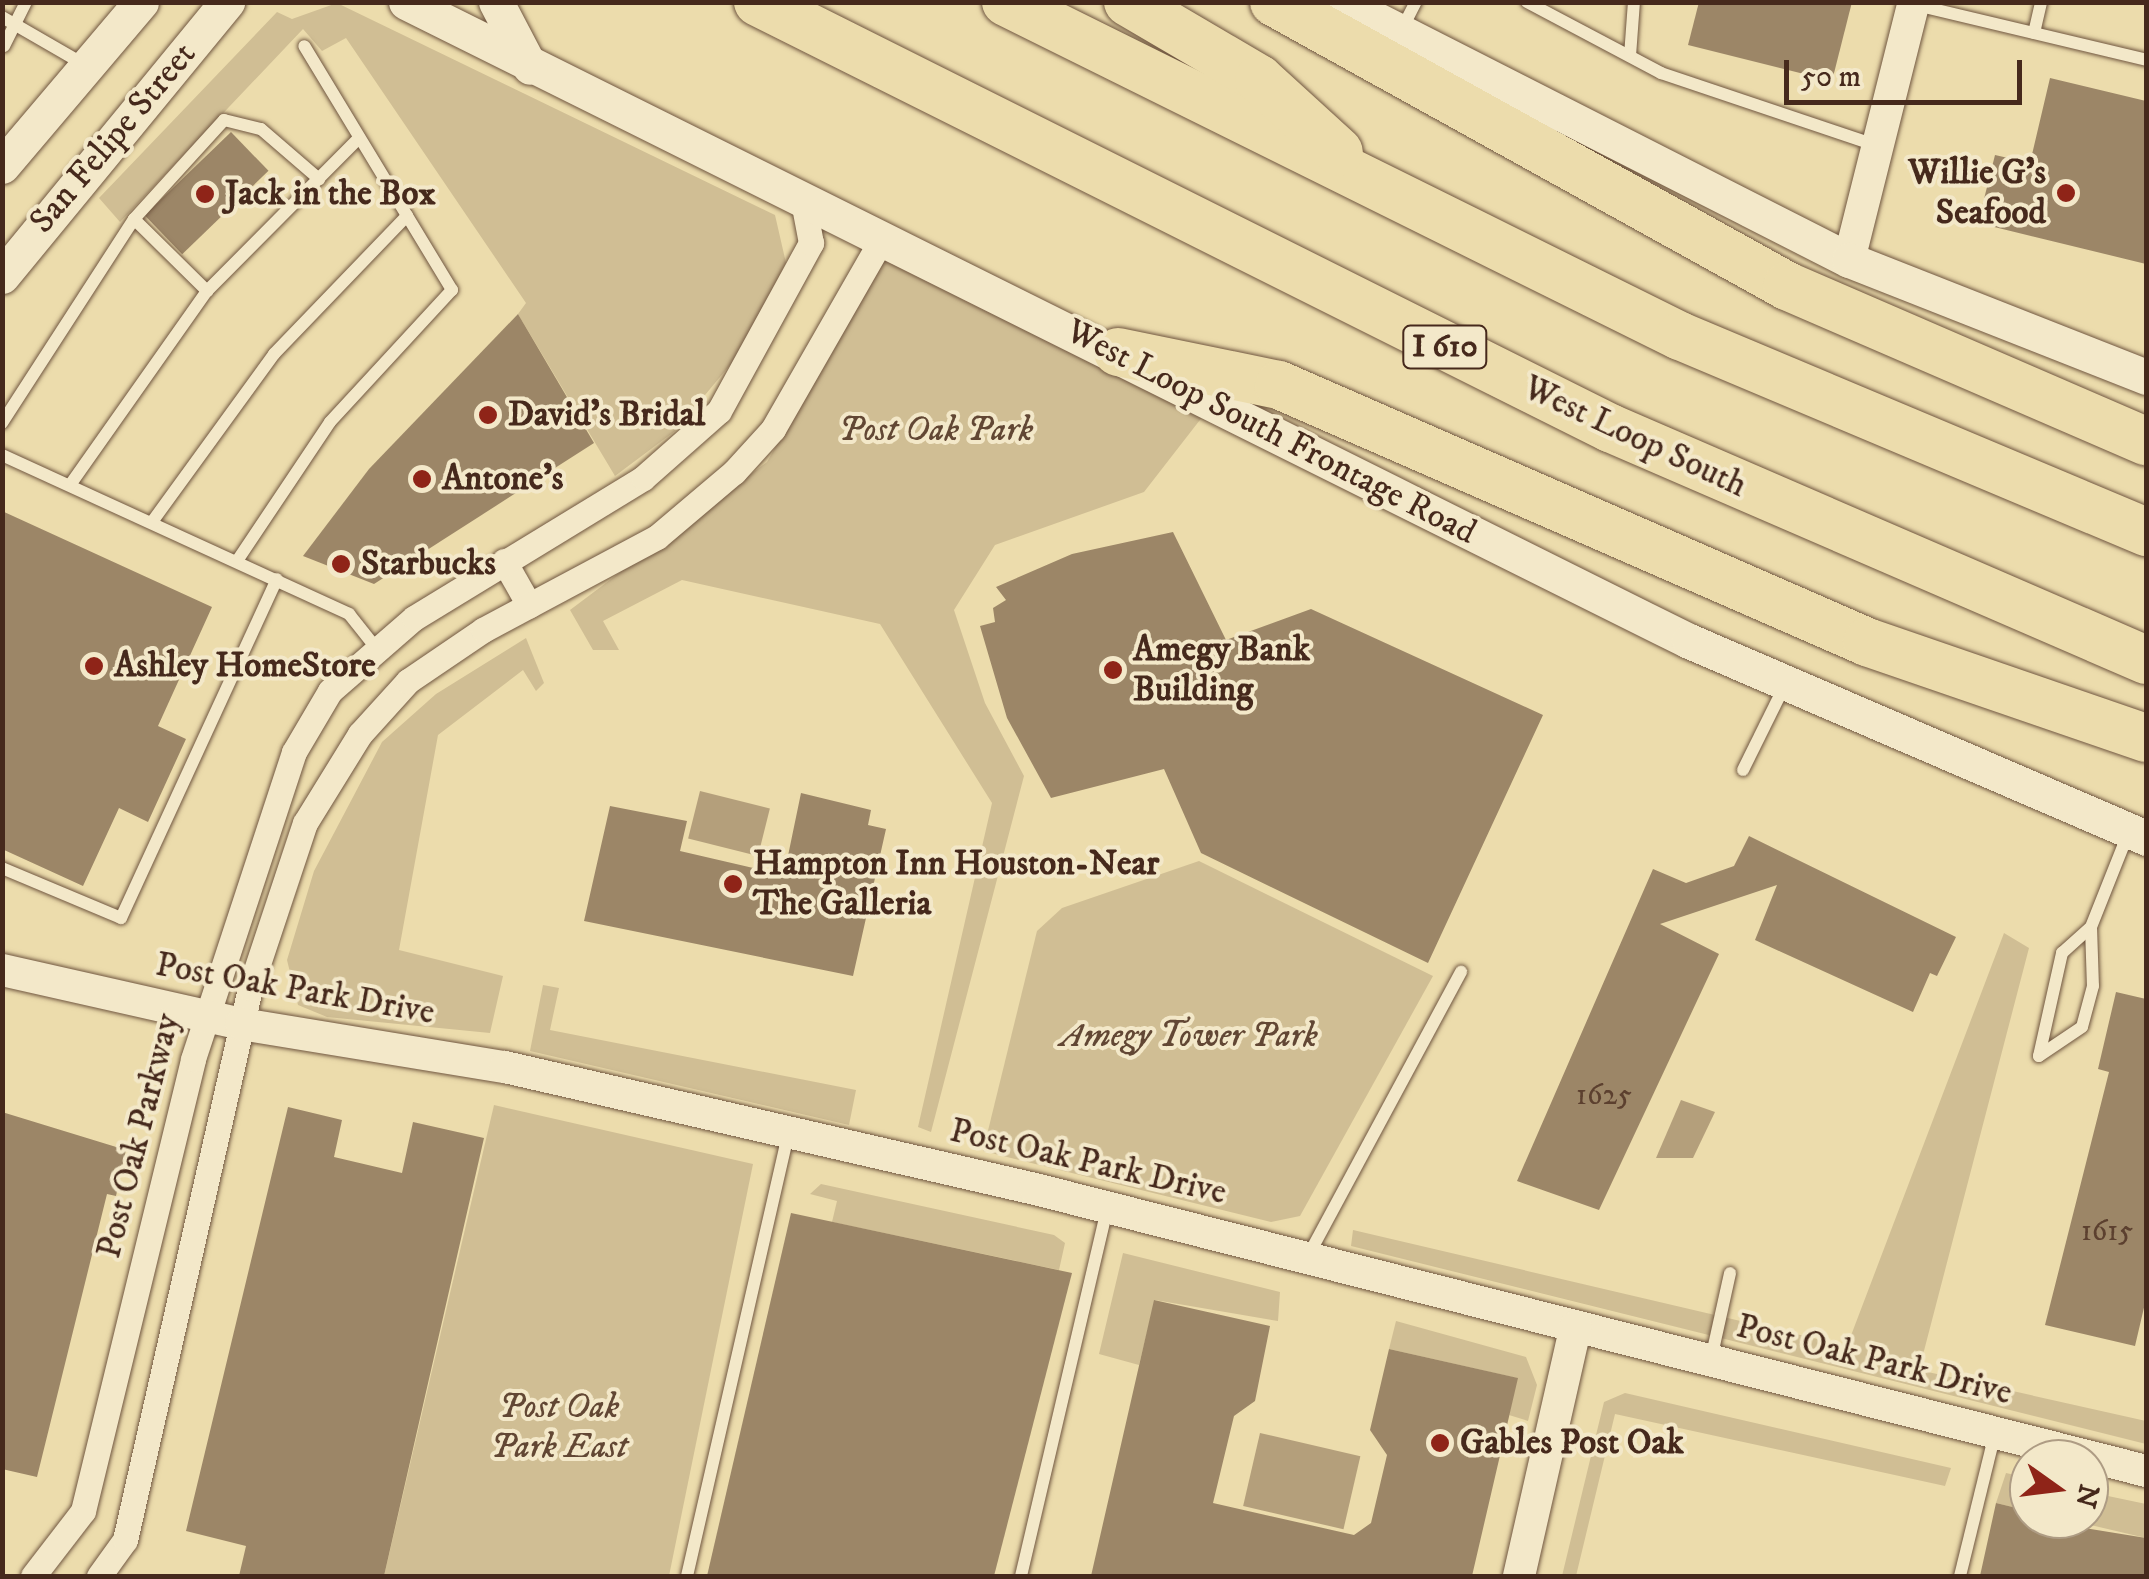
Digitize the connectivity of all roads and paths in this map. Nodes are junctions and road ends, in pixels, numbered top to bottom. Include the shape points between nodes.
1 (26, 2) edge
2 (140, 2) edge
3 (227, 2) edge
4 (406, 2) edge
5 (496, 2) edge
6 (758, 2) edge
7 (1006, 2) edge
8 (1128, 2) edge
9 (1274, 2) edge
10 (1342, 2) edge
11 (1527, 2) edge
12 (1634, 2) edge
13 (2041, 2) edge
14 (1914, 3) edge
15 (1548, 7) edge
16 (2, 17) edge
17 (1408, 17) edge
18 (117, 18) edge
19 (22, 22) junction
20 (2034, 33) junction
21 (4, 46) edge
22 (304, 46) dead end
23 (1630, 56) junction
24 (2146, 60) edge
25 (87, 66) junction
26 (530, 67) junction
27 (359, 138) junction
28 (1878, 146) junction
29 (4, 163) edge
30 (318, 179) junction
31 (1378, 189) junction
32 (803, 201) junction
33 (407, 216) junction
34 (134, 220) junction
35 (882, 239) junction
36 (1849, 260) junction
37 (2, 276) edge
38 (207, 291) junction
39 (1118, 352) junction
40 (2146, 377) edge
41 (2, 422) edge
42 (2146, 441) edge
43 (2, 455) edge
44 (70, 485) junction
45 (152, 522) junction
46 (2146, 532) edge
47 (237, 560) junction
48 (504, 561) junction
49 (278, 579) junction
50 (529, 606) junction
51 (376, 648) junction
52 (2146, 660) edge
53 (1786, 683) junction
54 (2146, 738) edge
55 (1743, 770) dead end
56 (2138, 835) edge
57 (2, 868) edge
58 (2091, 927) junction
59 (2, 970) edge
60 (1460, 972) dead end
61 (205, 1016) junction
62 (241, 1024) junction
63 (788, 1132) junction
64 (1107, 1207) junction
65 (1308, 1256) junction
66 (1730, 1272) dead end
67 (1576, 1326) junction
68 (1711, 1359) junction
69 (1996, 1432) junction
70 (2146, 1471) edge
71 (33, 1576) edge
72 (99, 1576) edge
73 (687, 1576) edge
74 (1021, 1576) edge
75 (1520, 1576) edge
76 (1960, 1576) edge

1 - 19 lane
2 - 18 main road, San Felipe Street
3 - 37 main road, San Felipe Street
4 - 26 main road, West Loop South Frontage Road
5 - 26 main road
6 - 52 highway, West Loop South / I 610 via 1610,428
7 - 31 highway
8 - 31 highway via 1259,79
9 - 42 highway via 1787,286
10 - 17 main road
11 - 15 lane
12 - 23 lane
13 - 20 lane
14 - 20 lane
14 - 28 street
15 - 23 lane
16 - 19 lane
17 - 36 main road
18 - 25 main road, San Felipe Street
19 - 21 lane
19 - 25 lane
20 - 24 lane
22 - 27 lane
23 - 28 lane
25 - 29 main road, San Felipe Street
26 - 32 main road, West Loop South Frontage Road
27 - 30 lane
27 - 33 lane
28 - 36 street
30 - 34 lane via 261,129 224,120
30 - 38 lane
31 - 46 highway via 1680,336
32 - 35 main road, West Loop South Frontage Road
32 - 48 street, Post Oak Parkway via 811,244 719,411 643,478
33 - 45 lane via 274,354
33 - 47 lane via 452,290 330,422
34 - 38 lane
34 - 41 lane
35 - 39 main road, West Loop South Frontage Road
35 - 50 street, Post Oak Parkway via 773,429 734,472 657,537
36 - 40 main road
38 - 44 lane
39 - 53 main road, West Loop South Frontage Road
39 - 54 highway via 1278,385 1867,642
43 - 44 lane
44 - 45 lane
45 - 47 lane
47 - 49 lane
48 - 50 street
48 - 51 street, Post Oak Parkway
49 - 51 lane via 349,614
49 - 57 lane via 121,918
50 - 62 street, Post Oak Parkway via 408,681 360,734 305,823
51 - 61 street, Post Oak Parkway via 330,691 294,752
53 - 55 lane
53 - 56 main road, West Loop South Frontage Road
56 - 58 lane
58 - 58 lane via 2062,953 2039,1056 2082,1027 2093,986
59 - 61 street, Post Oak Park Drive
60 - 65 lane
61 - 62 street, Post Oak Park Drive
61 - 71 street, Post Oak Parkway via 83,1511
62 - 63 street, Post Oak Park Drive via 505,1067
62 - 72 street, Post Oak Parkway via 143,1467 124,1540
63 - 64 street, Post Oak Park Drive
63 - 73 lane
64 - 65 street, Post Oak Park Drive
64 - 74 lane
65 - 67 street, Post Oak Park Drive
66 - 68 lane
67 - 68 street, Post Oak Park Drive
67 - 75 street
68 - 69 street, Post Oak Park Drive
69 - 70 street, Post Oak Park Drive
69 - 76 lane

